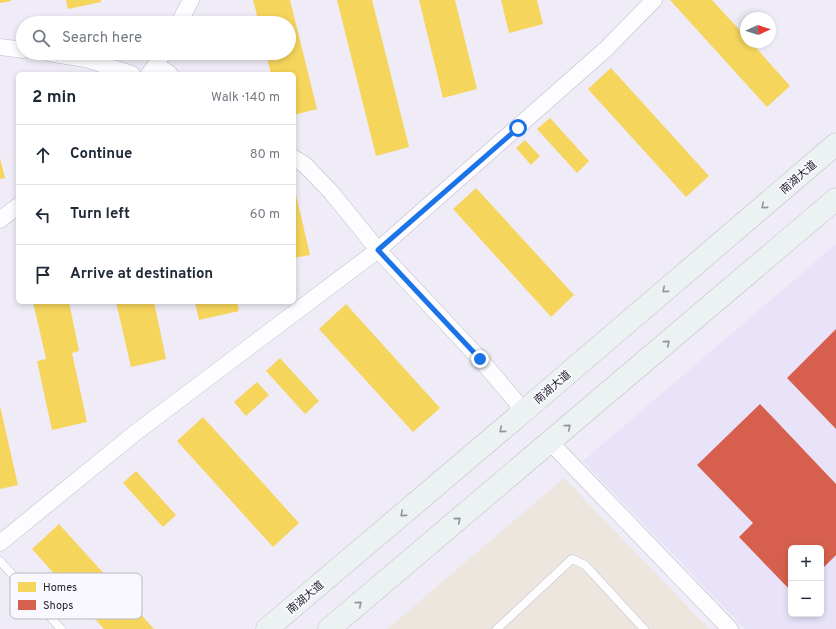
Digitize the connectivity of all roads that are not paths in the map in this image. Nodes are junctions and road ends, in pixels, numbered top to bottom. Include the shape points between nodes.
1 (191, 0) edge
2 (654, 0) edge
3 (183, 16) edge
4 (0, 47) edge
5 (16, 49) edge
6 (85, 60) edge
7 (156, 64) edge
8 (125, 72) edge
9 (167, 72) edge
10 (836, 144) edge
11 (296, 159) edge
12 (836, 199) edge
13 (16, 208) edge
14 (0, 220) edge
15 (378, 250) junction
16 (524, 411) junction
17 (550, 442) junction
18 (0, 544) edge
19 (0, 561) edge
20 (11, 573) edge
21 (52, 619) edge
22 (61, 629) edge
23 (267, 629) edge
24 (329, 629) edge
25 (497, 629) edge
26 (644, 629) edge
27 (730, 629) edge

1 - 3 street
2 - 15 street via 606,49
4 - 5 street
6 - 8 street
7 - 9 street
10 -> 16 main road, 南湖大道
11 - 15 street via 331,192
17 -> 12 main road
13 - 14 street
15 - 16 street via 480,359
15 - 18 street via 135,433
16 -> 23 main road, 南湖大道
24 -> 17 main road
17 - 27 street
19 - 20 lane
21 - 22 lane
25 - 26 lane via 572,559 585,565

